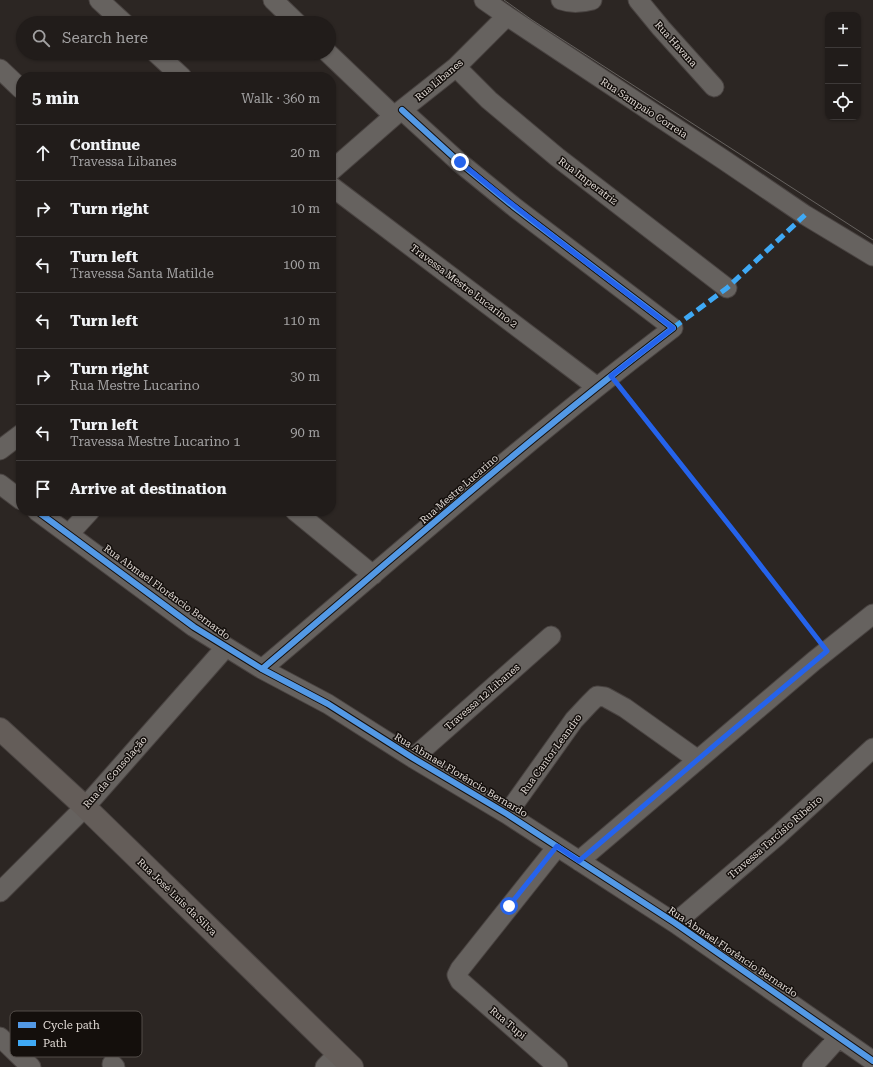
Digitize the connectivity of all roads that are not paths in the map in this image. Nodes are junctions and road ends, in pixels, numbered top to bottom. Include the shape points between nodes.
1 (99, 0) edge
2 (273, 0) edge
3 (484, 0) edge
4 (561, 0) edge
5 (592, 0) edge
6 (638, 0) edge
7 (116, 16) edge
8 (290, 16) edge
9 (507, 16) junction
10 (164, 60) edge
11 (336, 60) edge
12 (456, 67) junction
13 (0, 69) edge
14 (177, 72) edge
15 (16, 83) edge
16 (714, 87) dead end
17 (398, 113) junction
18 (336, 167) edge
19 (336, 190) edge
20 (873, 256) edge
21 (727, 288) dead end
22 (604, 381) junction
23 (16, 438) edge
24 (0, 450) edge
25 (0, 484) edge
26 (16, 496) edge
27 (44, 516) edge
28 (85, 516) edge
29 (301, 516) edge
30 (69, 534) junction
31 (373, 576) junction
32 (872, 618) edge
33 (551, 636) dead end
34 (226, 647) junction
35 (262, 669) junction
36 (0, 729) edge
37 (873, 748) edge
38 (413, 758) junction
39 (698, 760) junction
40 (85, 807) junction
41 (507, 814) junction
42 (557, 846) junction
43 (579, 861) junction
44 (0, 892) edge
45 (675, 923) junction
46 (0, 1037) edge
47 (839, 1037) junction
48 (10, 1047) edge
49 (21, 1057) edge
50 (872, 1060) edge
51 (338, 1063) edge
52 (31, 1067) edge
53 (558, 1067) edge
54 (812, 1067) edge

1 - 7 street
2 - 8 street
3 - 9 street, Rua Sampaio Correia
4 - 5 street via 574,3
6 - 16 street, Rua Havana
9 - 12 street, Rua Libanes
9 - 20 street, Rua Sampaio Correia via 805,215
10 - 14 street
11 - 17 street
12 - 17 street, Rua Libanes
12 - 21 street, Rua Imperatriz via 495,105 557,157
13 - 15 street
17 - 18 street, Rua Libanes
17 - 22 street, Rua Mestre Lucarino via 513,206 673,328
19 - 22 street, Travessa Mestre Lucarino 2
22 - 31 street, Rua Mestre Lucarino
23 - 24 street
25 - 26 street
27 - 30 street, Rua Abmael Florêncio Bernardo
28 - 30 street
29 - 31 street
30 - 34 street, Rua Abmael Florêncio Bernardo via 194,627
31 - 35 street, Rua Mestre Lucarino
32 - 39 street via 827,651
33 - 38 street, Travessa 12 Libanes
34 - 35 street, Rua Abmael Florêncio Bernardo
34 - 40 street, Rua da Consolação
35 - 38 street, Rua Abmael Florêncio Bernardo via 328,704
36 - 40 street, Rua José Luis da Silva
37 - 45 street, Travessa Tarcísio Ribeiro via 777,836
38 - 41 street, Rua Abmael Florêncio Bernardo
39 - 41 street, Rua Cantor Leandro via 625,708 598,696 574,720
39 - 43 street
40 - 44 street, Rua da Consolação
40 - 51 street, Rua José Luis da Silva
41 - 42 street, Rua Abmael Florêncio Bernardo
42 - 43 street, Rua Abmael Florêncio Bernardo
42 - 53 street, Rua Tupi via 457,975 458,979
43 - 45 street, Rua Abmael Florêncio Bernardo
45 - 47 street, Rua Abmael Florêncio Bernardo
46 - 48 street
47 - 50 street, Rua Abmael Florêncio Bernardo
47 - 54 street
49 - 52 street

